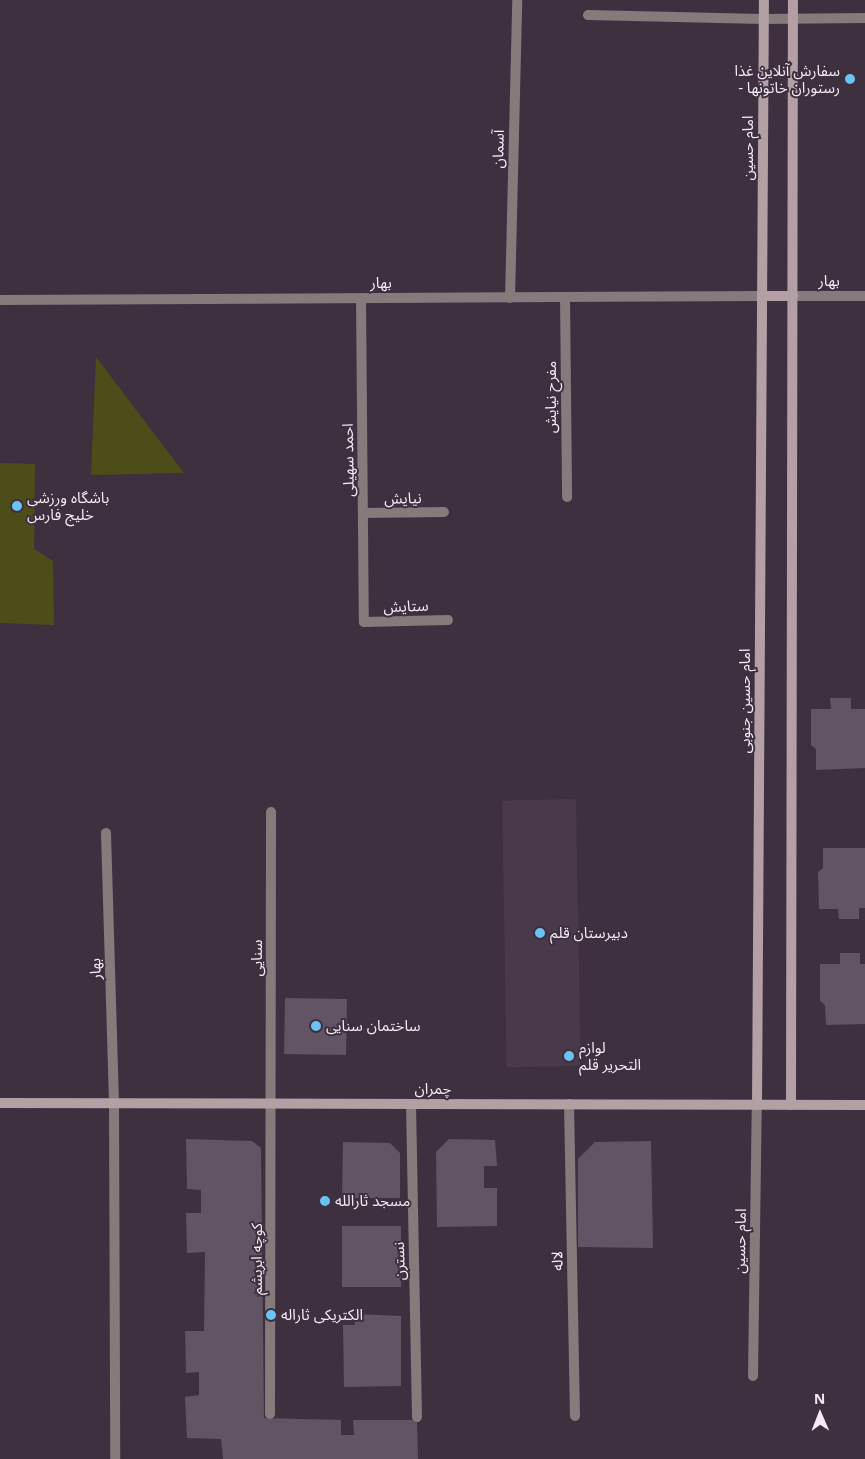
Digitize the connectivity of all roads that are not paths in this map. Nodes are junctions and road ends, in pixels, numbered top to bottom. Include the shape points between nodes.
1 (764, 0) edge
2 (793, 0) edge
3 (517, 1) edge
4 (588, 15) dead end
5 (793, 18) junction
6 (865, 18) edge
7 (763, 19) junction
8 (762, 296) junction
9 (792, 296) junction
10 (865, 296) edge
11 (565, 297) junction
12 (361, 298) junction
13 (510, 298) junction
14 (0, 300) edge
15 (567, 497) dead end
16 (444, 512) dead end
17 (363, 513) junction
18 (448, 620) dead end
19 (364, 622) joint
20 (271, 812) dead end
21 (106, 834) dead end
22 (0, 1103) edge
23 (114, 1103) junction
24 (273, 1104) junction
25 (412, 1104) junction
26 (569, 1104) junction
27 (757, 1105) junction
28 (791, 1105) junction
29 (865, 1105) edge
30 (753, 1376) dead end
31 (270, 1414) dead end
32 (575, 1416) dead end
33 (417, 1417) dead end
34 (115, 1459) edge

1 - 7 street, امام حسین
2 - 5 street
3 - 13 street, آسمان
4 - 7 street
5 - 6 street
5 - 7 street
5 - 9 street
7 - 8 street, امام حسین
8 - 9 street
8 - 11 street, بهار
8 - 27 street, امام حسین جنوبی
9 - 10 street, بهار
9 - 28 street
11 - 13 street, بهار
11 - 15 street, مفرح نیایش
12 - 13 street, بهار
12 - 14 street, بهار
12 - 17 street, احمد سهیلی
16 - 17 street, نیایش
17 - 19 street, احمد سهیلی
18 - 19 street, ستایش
20 - 24 street, سنایی
21 - 23 street, بهار
22 - 23 street, چمران
23 - 24 street, چمران
23 - 34 street, بهار
24 - 25 street, چمران
24 - 31 street, کوچه ابریشم
25 - 26 street, چمران
25 - 33 street, نسترن
26 - 27 street, چمران
26 - 32 street, لاله
27 - 28 street, چمران
27 - 30 street, امام حسین
28 - 29 street, چمران

